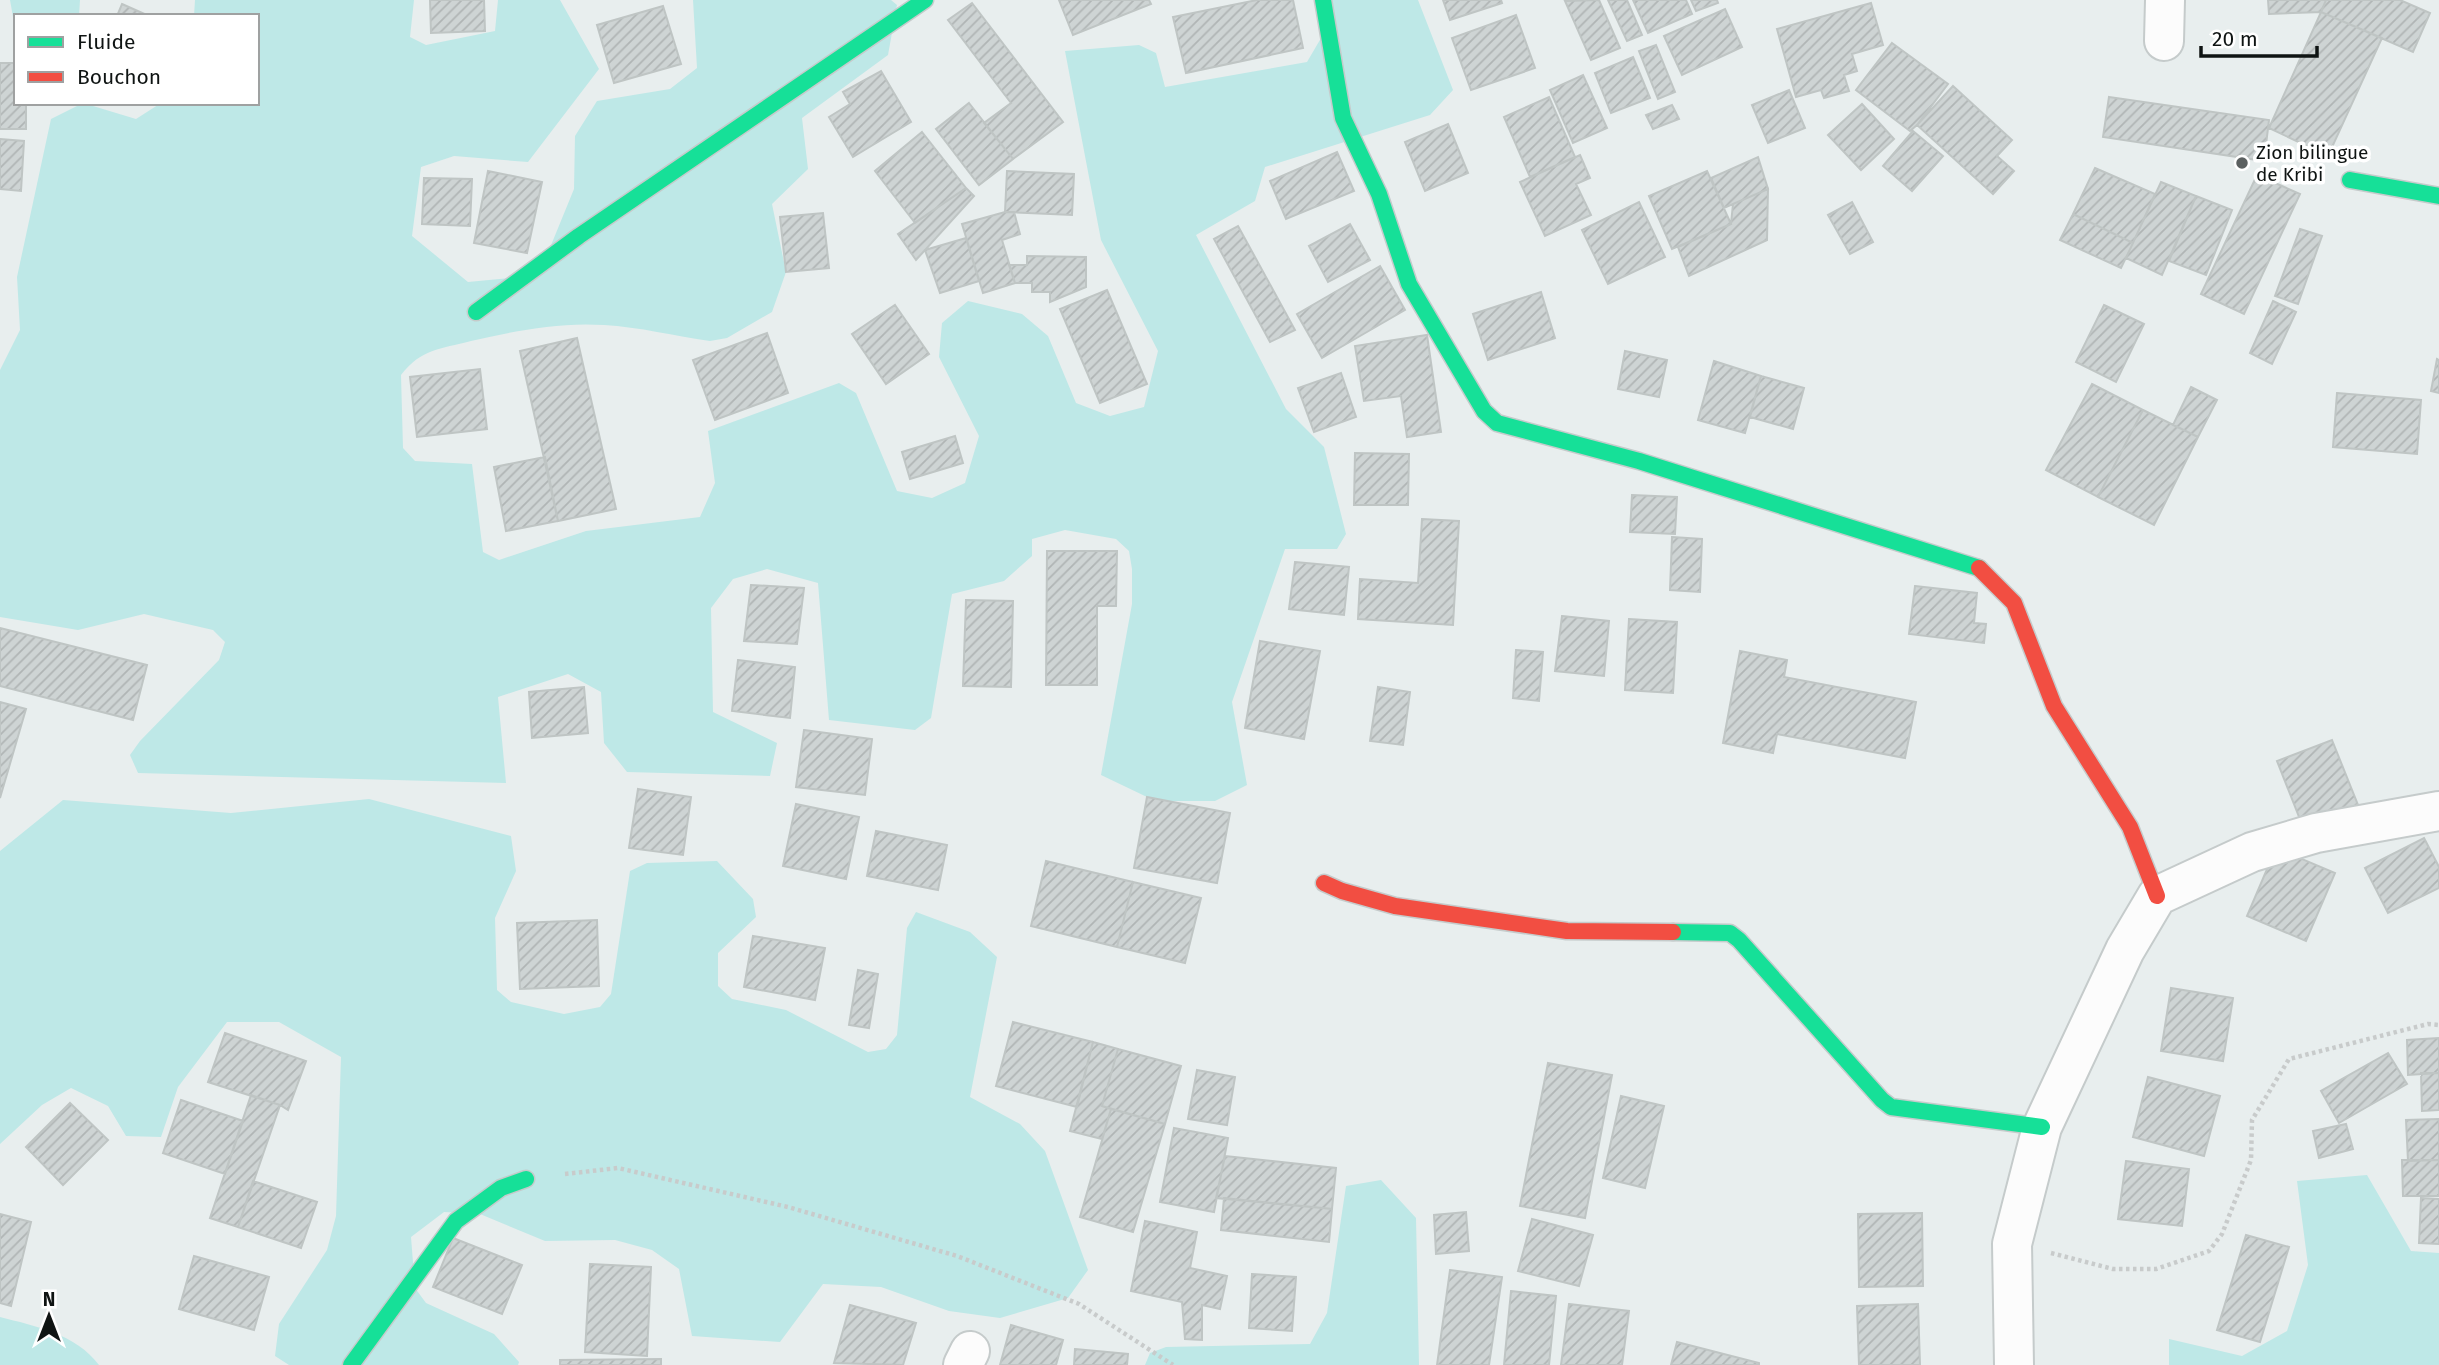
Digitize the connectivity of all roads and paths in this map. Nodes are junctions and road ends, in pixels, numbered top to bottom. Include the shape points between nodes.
1 (925, 0) edge
2 (1323, 0) edge
3 (2165, 0) edge
4 (2164, 41) dead end
5 (2350, 180) dead end
6 (2439, 196) edge
7 (475, 312) dead end
8 (2439, 811) edge
9 (1324, 883) dead end
10 (2157, 896) junction
11 (2439, 1024) edge
12 (2042, 1127) junction
13 (526, 1179) joint
14 (2012, 1244) junction
15 (351, 1365) edge
16 (1172, 1365) edge
17 (2014, 1365) edge

1 - 7 street
2 - 10 street via 1343,118 1379,194 1409,284 1484,411 1497,423 1639,461 1978,567 2014,603 2054,706 2130,827
3 - 4 street
5 - 6 street
8 - 10 street via 2316,833 2252,852
9 - 12 street via 1395,906 1567,931 1730,933 1891,1107
10 - 12 street via 2125,950
11 - 14 path via 2289,1059 2252,1120 2251,1160 2222,1234 2209,1251 2156,1269 2113,1269
12 - 14 street
13 - 15 street via 501,1188 456,1221
13 - 16 path via 618,1168 801,1211 957,1256 1079,1304
14 - 17 street

